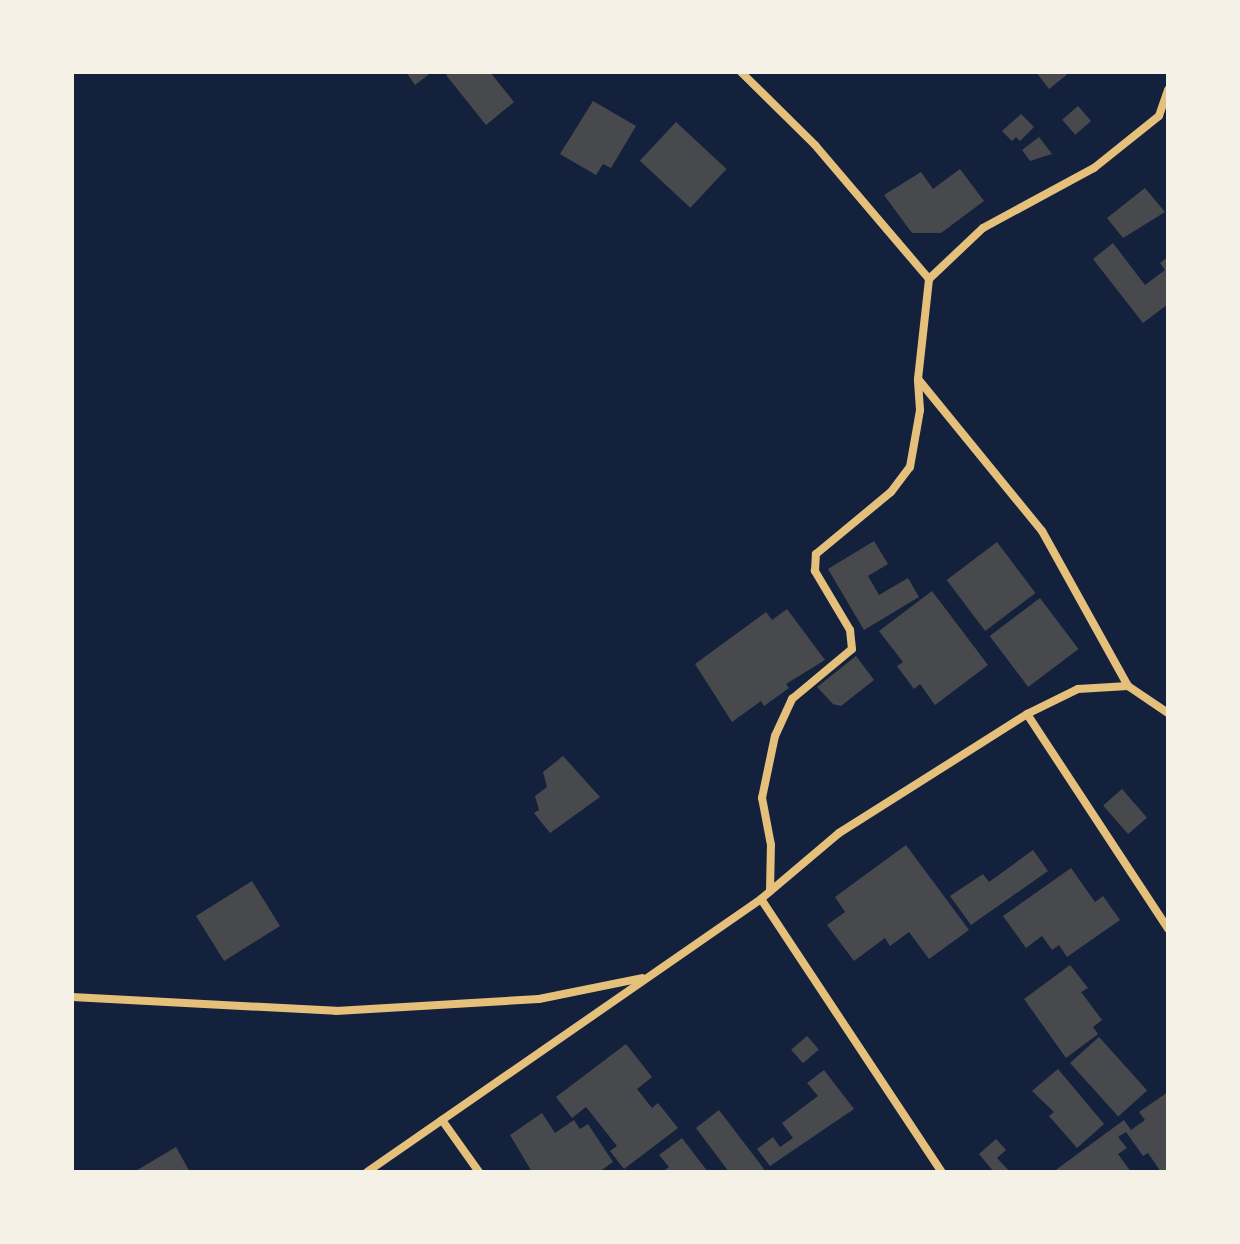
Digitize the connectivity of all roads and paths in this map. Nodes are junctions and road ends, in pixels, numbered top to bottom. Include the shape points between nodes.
1 (741, 72) edge
2 (1168, 90) edge
3 (929, 279) junction
4 (918, 379) junction
5 (1128, 686) junction
6 (1168, 713) edge
7 (1027, 714) junction
8 (770, 891) junction
9 (761, 899) junction
10 (1168, 929) edge
11 (646, 977) junction
12 (72, 997) edge
13 (442, 1120) junction
14 (367, 1172) edge
15 (479, 1172) edge
16 (942, 1172) edge

1 - 3 street via 815,145
2 - 3 street via 1159,116 1094,168 983,228
3 - 4 street
4 - 5 street via 1042,531
4 - 8 street via 920,410 910,467 891,492 816,554 815,571 850,630 852,649 792,699 775,736 762,798 771,845
5 - 6 street
5 - 7 street via 1078,689
7 - 8 street via 839,833
7 - 10 street
8 - 9 street
9 - 11 street
9 - 16 street
11 - 12 street via 539,999 336,1011
11 - 13 street
13 - 14 street
13 - 15 street

